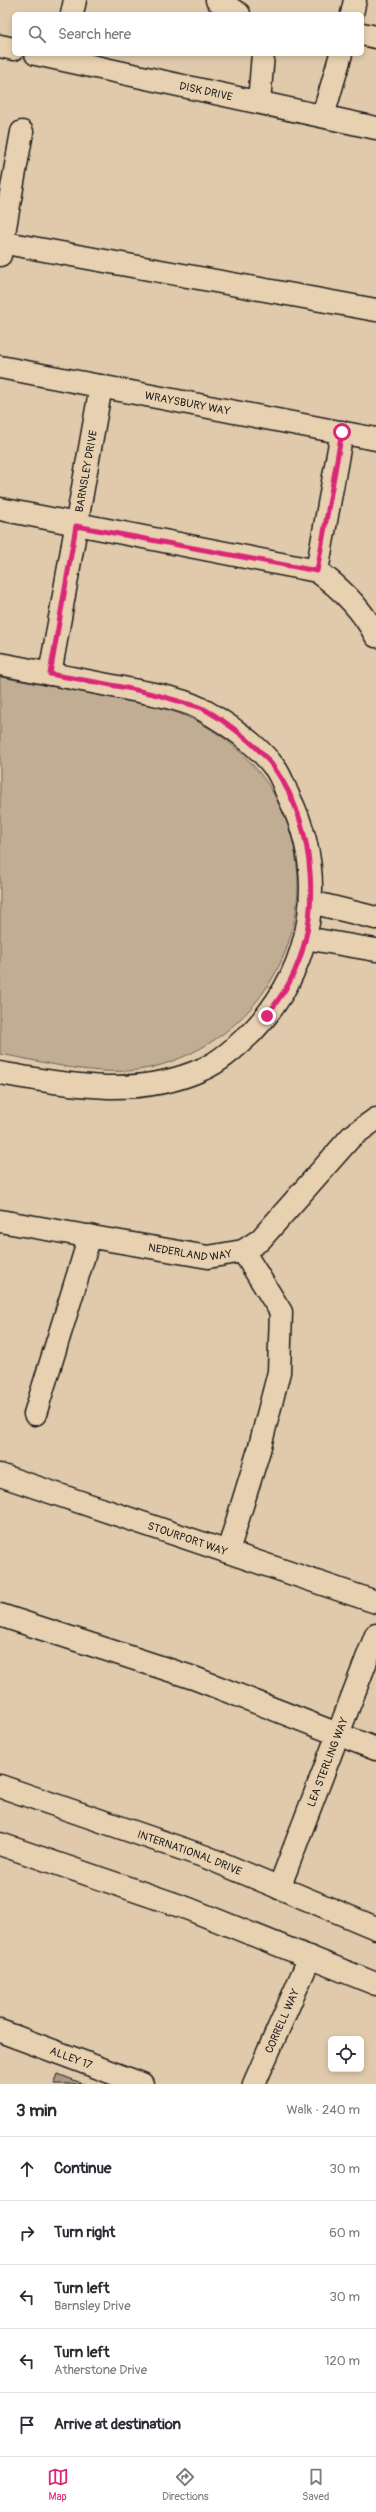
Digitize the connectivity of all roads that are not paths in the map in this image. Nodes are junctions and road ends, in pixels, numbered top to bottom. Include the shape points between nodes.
1 (75, 0) edge
2 (217, 0) edge
3 (355, 0) edge
4 (72, 12) edge
5 (236, 12) edge
6 (352, 12) edge
7 (364, 34) edge
8 (376, 37) edge
9 (0, 46) edge
10 (12, 49) edge
11 (263, 56) edge
12 (340, 56) edge
13 (62, 57) edge
14 (259, 102) junction
15 (323, 116) junction
16 (376, 128) edge
17 (22, 132) dead end
18 (1, 246) edge
19 (376, 310) edge
20 (0, 367) edge
21 (100, 386) junction
22 (342, 432) junction
23 (376, 439) edge
24 (0, 509) edge
25 (76, 526) junction
26 (317, 571) junction
27 (376, 636) edge
28 (0, 664) edge
29 (50, 674) junction
30 (311, 902) junction
31 (376, 918) edge
32 (305, 938) junction
33 (376, 950) edge
34 (0, 1073) edge
35 (376, 1119) edge
36 (0, 1221) edge
37 (90, 1236) junction
38 (243, 1251) junction
39 (35, 1414) dead end
40 (0, 1475) edge
41 (228, 1551) junction
42 (376, 1602) edge
43 (0, 1615) edge
44 (376, 1635) edge
45 (338, 1734) junction
46 (376, 1749) edge
47 (0, 1786) edge
48 (0, 1844) edge
49 (279, 1888) junction
50 (376, 1928) edge
51 (310, 1957) junction
52 (376, 1984) edge
53 (0, 2031) edge
54 (142, 2084) edge
55 (254, 2084) edge

1 - 4 street
2 - 5 street
3 - 6 street
7 - 8 street
9 - 10 street
11 - 14 street
12 - 15 street
13 - 14 street, DISK DRIVE
14 - 15 street, DISK DRIVE
15 - 16 street, DISK DRIVE
17 - 18 street
18 - 19 street
20 - 21 street, WRAYSBURY WAY
21 - 22 street, WRAYSBURY WAY
21 - 25 street, BARNSLEY DRIVE
22 - 23 street, WRAYSBURY WAY
22 - 26 street
24 - 25 street
25 - 26 street
25 - 29 street, BARNSLEY DRIVE
26 - 27 street via 352,600
28 - 29 street
29 - 30 street via 159,695 203,709 241,734 275,769 297,813 309,852
30 - 31 street
30 - 32 street
32 - 33 street
32 - 34 street via 289,983 267,1016 239,1044 205,1069 164,1083 112,1088 74,1086
35 - 38 street, NEDERLAND WAY via 351,1137 260,1240
36 - 37 street, NEDERLAND WAY
37 - 38 street, NEDERLAND WAY via 208,1257
37 - 39 street
38 - 41 street via 281,1312 279,1372 259,1450
40 - 41 street, STOURPORT WAY
41 - 42 street, STOURPORT WAY
43 - 45 street via 194,1678
44 - 45 street, LEA STERLING WAY
45 - 46 street
45 - 49 street, LEA STERLING WAY
47 - 49 street, INTERNATIONAL DRIVE via 206,1857
48 - 51 street via 189,1909
49 - 50 street, INTERNATIONAL DRIVE
51 - 52 street
51 - 55 street, CORRELL WAY
53 - 54 street, ALLEY 17

